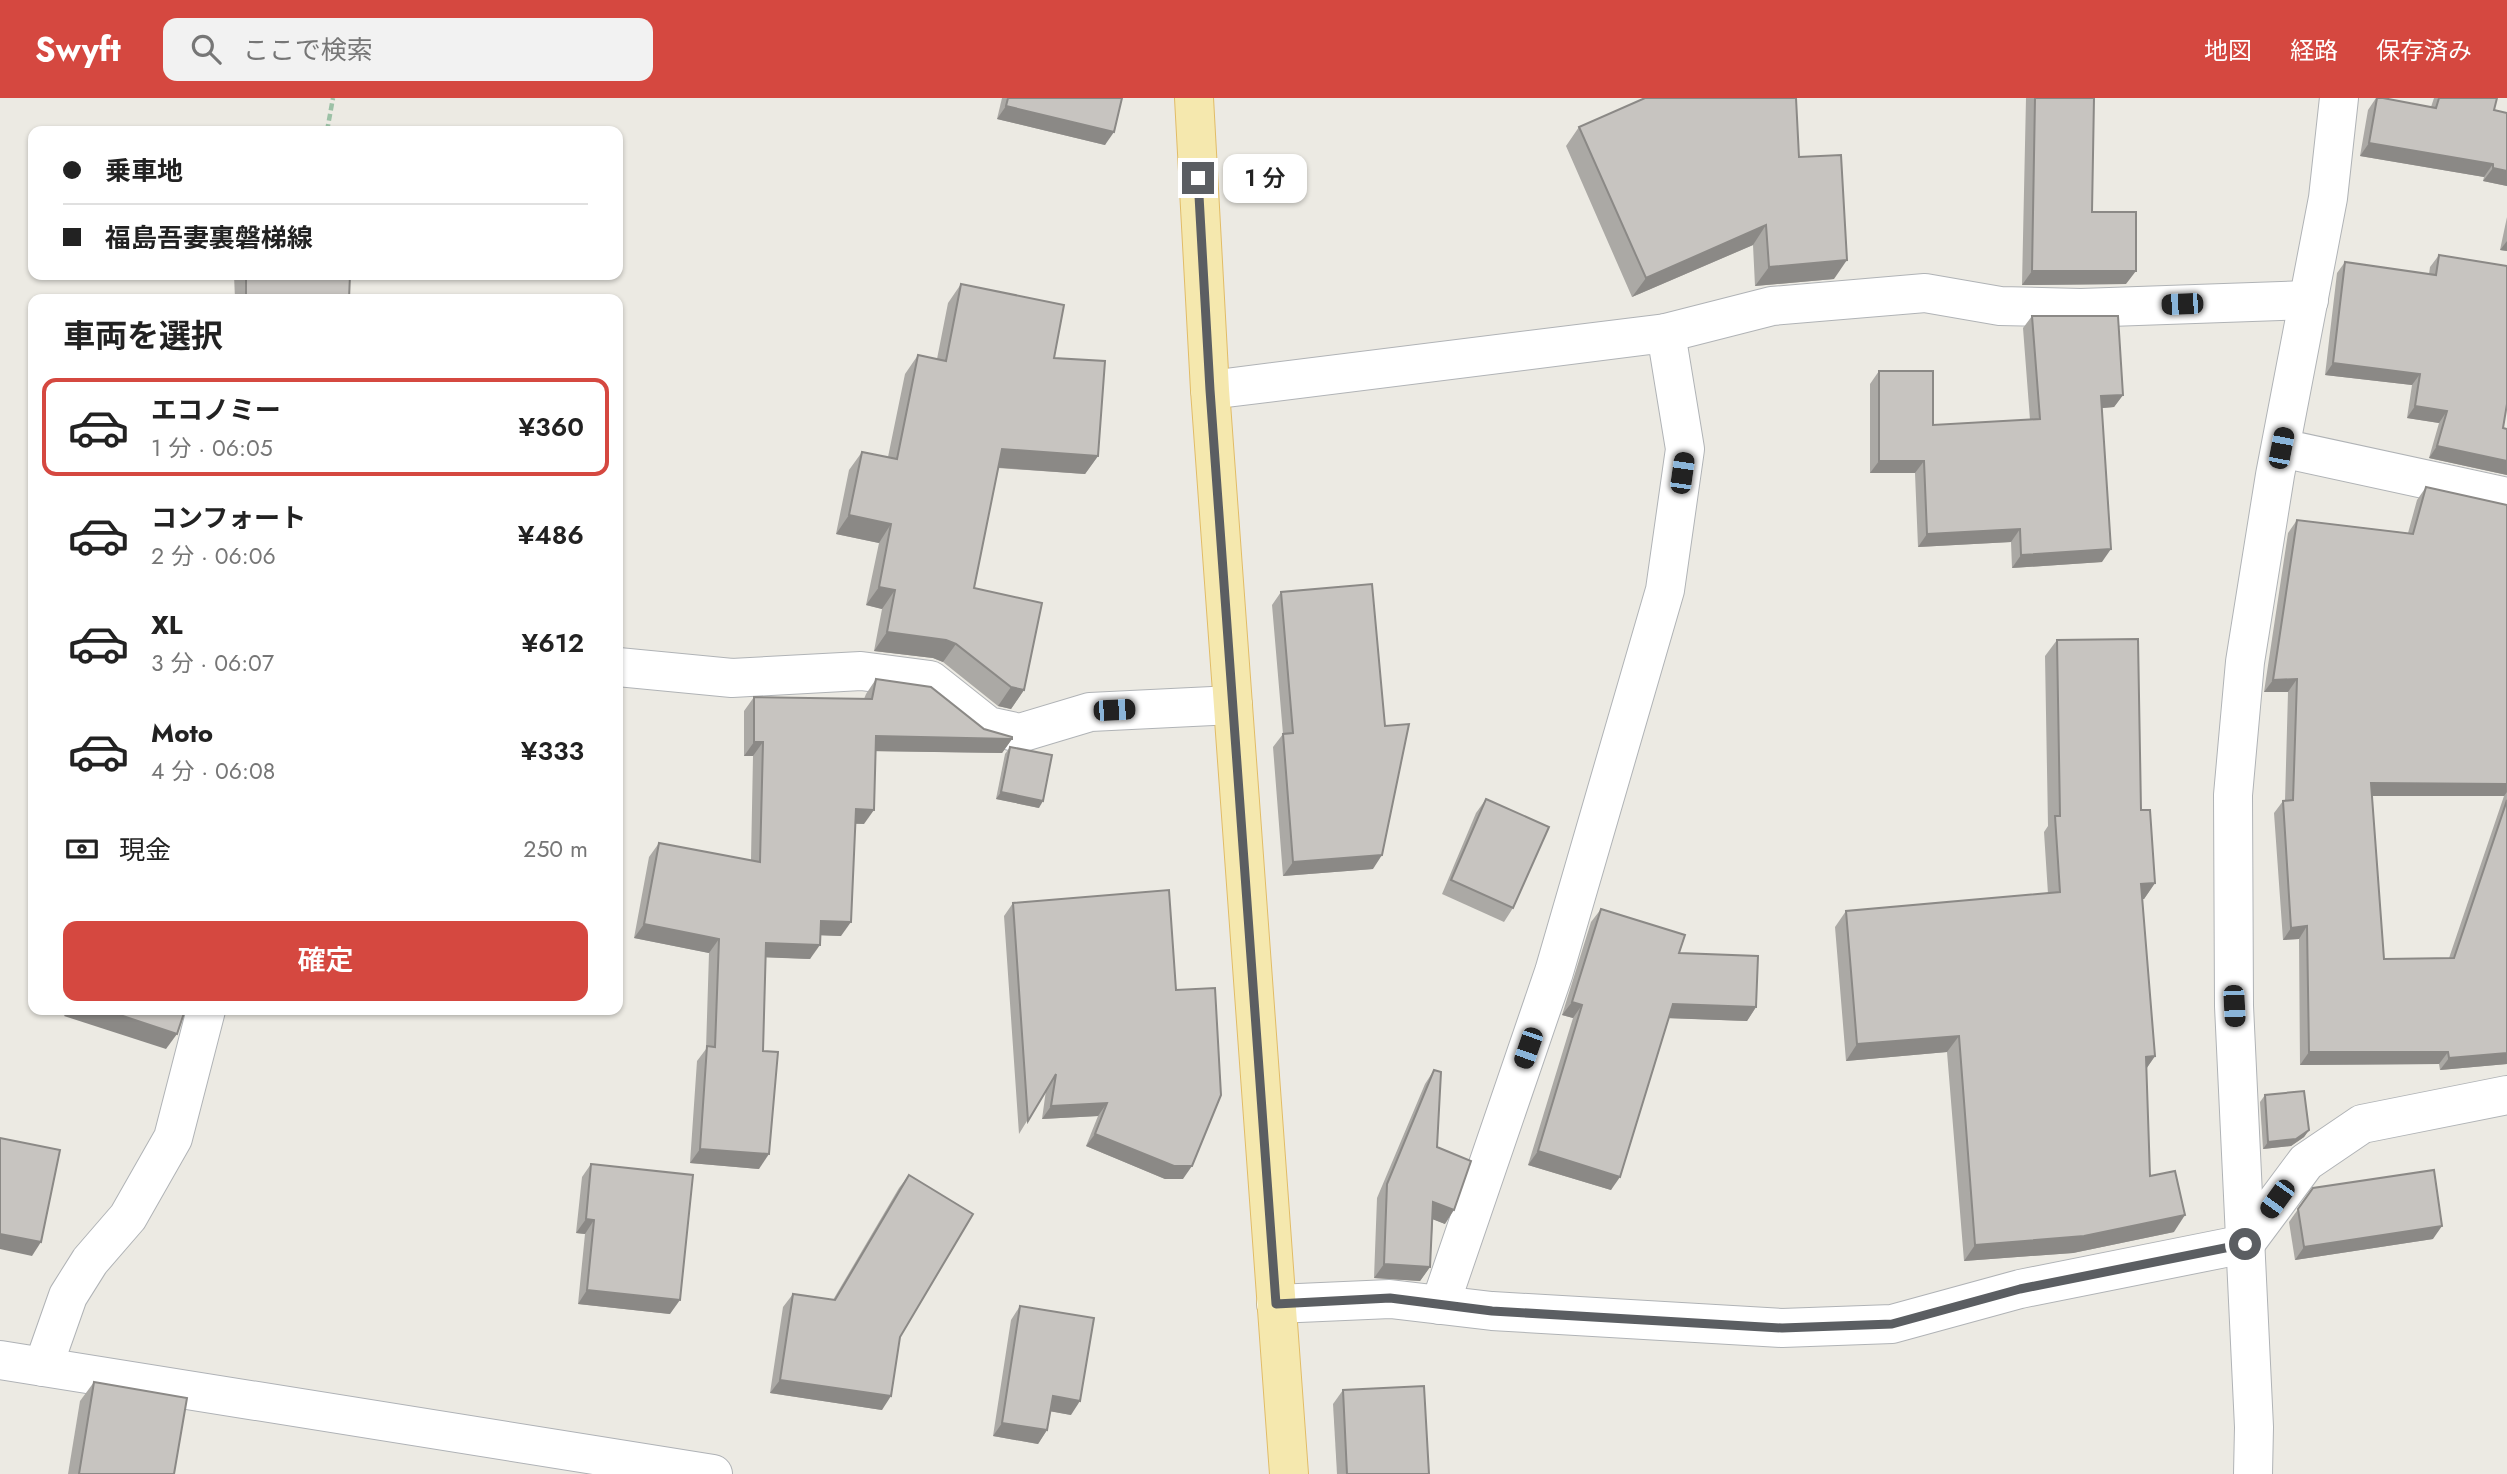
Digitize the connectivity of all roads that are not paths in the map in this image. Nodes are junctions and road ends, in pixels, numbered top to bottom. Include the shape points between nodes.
1 (1194, 98) edge
2 (2339, 98) edge
3 (2309, 300) junction
4 (1666, 333) junction
5 (1210, 390) junction
6 (2281, 448) junction
7 (2507, 496) edge
8 (623, 667) edge
9 (1233, 705) junction
10 (205, 1015) edge
11 (2507, 1095) edge
12 (2245, 1244) junction
13 (1276, 1304) junction
14 (1440, 1305) junction
15 (0, 1360) edge
16 (43, 1367) junction
17 (635, 1468) edge
18 (713, 1474) edge
19 (1289, 1474) edge
20 (2253, 1474) edge

1 - 5 main road
2 - 3 street via 2328,198
3 - 4 street via 2000,306 1925,293 1772,306
3 - 6 street
4 - 5 street
4 - 14 street via 1685,449 1665,590 1554,972
5 - 9 main road
6 - 7 street
6 - 12 street via 2245,662 2233,795 2234,1006
8 - 9 street via 732,678 861,671 930,680 988,726 1020,733 1090,712
9 - 13 main road
10 - 16 street via 173,1138 128,1217 90,1261 68,1296
11 - 12 street via 2362,1124 2306,1162
12 - 14 street via 2020,1289 1892,1324 1782,1328
12 - 20 street
13 - 14 street via 1390,1298
13 - 19 main road
15 - 16 street
16 - 17 street
17 - 18 street

